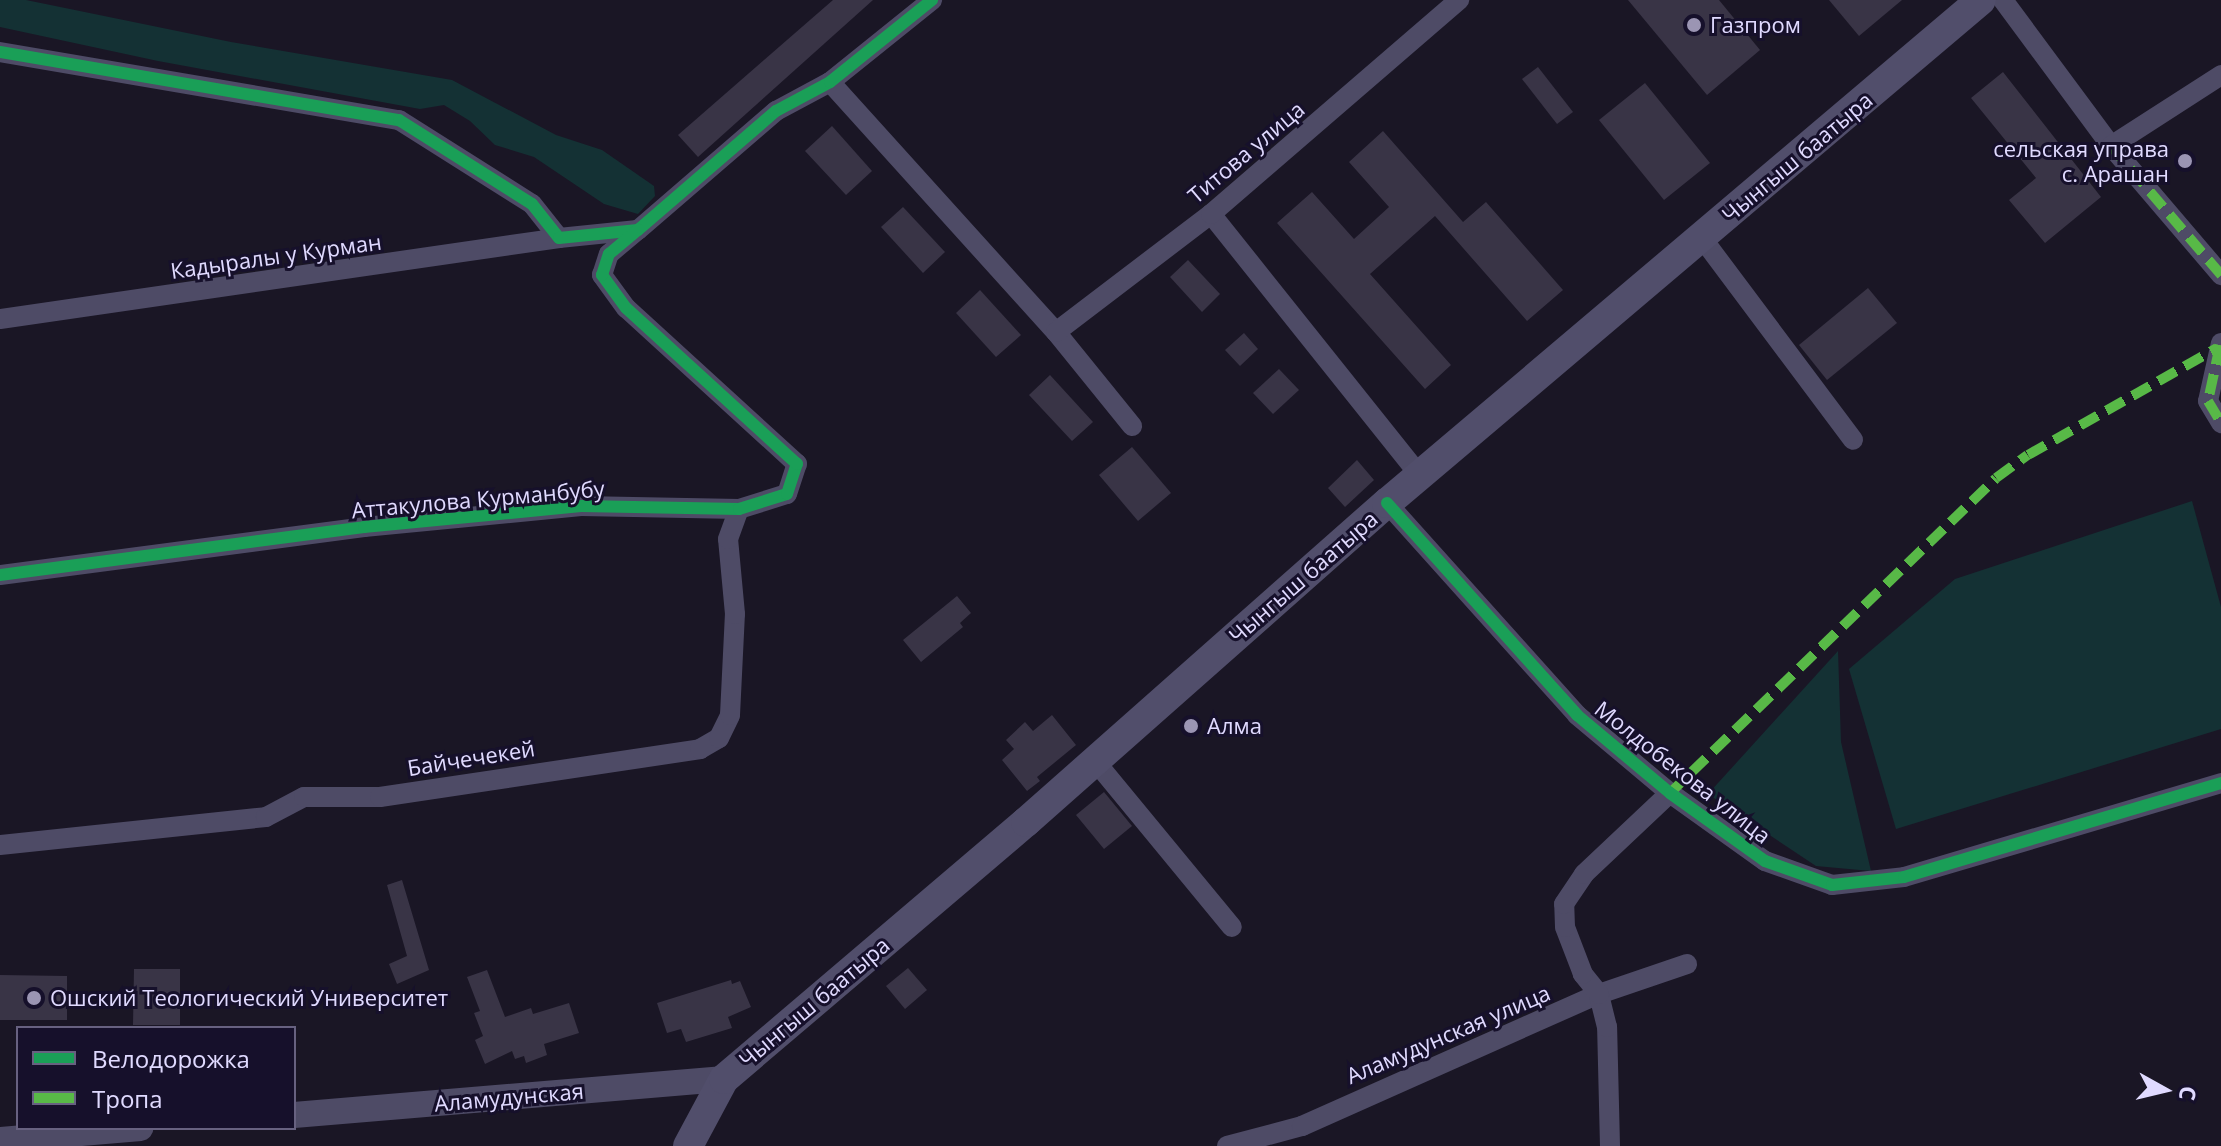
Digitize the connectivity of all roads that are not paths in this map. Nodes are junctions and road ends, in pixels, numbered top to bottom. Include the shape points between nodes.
1 (932, 0) edge
2 (1459, 0) edge
3 (1981, 0) edge
4 (2003, 0) edge
5 (0, 52) edge
6 (2221, 75) edge
7 (830, 82) junction
8 (2111, 146) junction
9 (1211, 214) junction
10 (638, 230) junction
11 (559, 238) junction
12 (1702, 238) junction
13 (2221, 275) edge
14 (0, 319) edge
15 (1056, 332) junction
16 (2221, 343) edge
17 (2221, 423) edge
18 (1132, 426) dead end
19 (1853, 440) dead end
20 (1421, 477) junction
21 (1387, 503) junction
22 (739, 509) junction
23 (0, 575) edge
24 (1095, 761) junction
25 (2221, 783) edge
26 (1670, 793) junction
27 (0, 845) edge
28 (1232, 927) dead end
29 (1687, 964) dead end
30 (1599, 994) junction
31 (724, 1079) junction
32 (296, 1115) edge
33 (117, 1130) edge
34 (0, 1140) edge
35 (688, 1146) edge
36 (1227, 1146) edge
37 (1610, 1146) edge

1 - 7 street
2 - 9 street, Титова улица
3 - 12 main road, Чынгыш баатыра
4 - 8 street
5 - 11 street via 399,120 532,204
6 - 8 street
7 - 10 street via 776,111
7 - 15 street
8 - 13 street
9 - 15 street, Титова улица
9 - 20 street
10 - 11 street, Кадыралы у Курман
10 - 22 street, Аттакулова Курманбубу via 609,254 602,275 626,308 797,464 787,494
11 - 14 street, Кадыралы у Курман
12 - 19 street
12 - 20 main road, Чынгыш баатыра
15 - 18 street
16 - 17 street via 2208,401
20 - 21 main road, Чынгыш баатыра
21 - 24 main road, Чынгыш баатыра
21 - 26 street, Молдобекова улица via 1577,715
22 - 23 street, Аттакулова Курманбубу via 581,506 364,527
22 - 27 street, Байчечекей via 728,539 735,614 730,715 719,738 700,749 380,797 304,797 266,817
24 - 28 street
24 - 31 main road, Чынгыш баатыра
25 - 26 street, Молдобекова улица via 1904,877 1832,885 1765,861
26 - 30 street via 1584,874 1564,904 1583,974
29 - 30 street, Аламудунская улица
30 - 36 street, Аламудунская улица via 1302,1126
30 - 37 street via 1607,1027
31 - 32 street, Аламудунская
31 - 35 main road, Чынгыш баатыра
33 - 34 street

